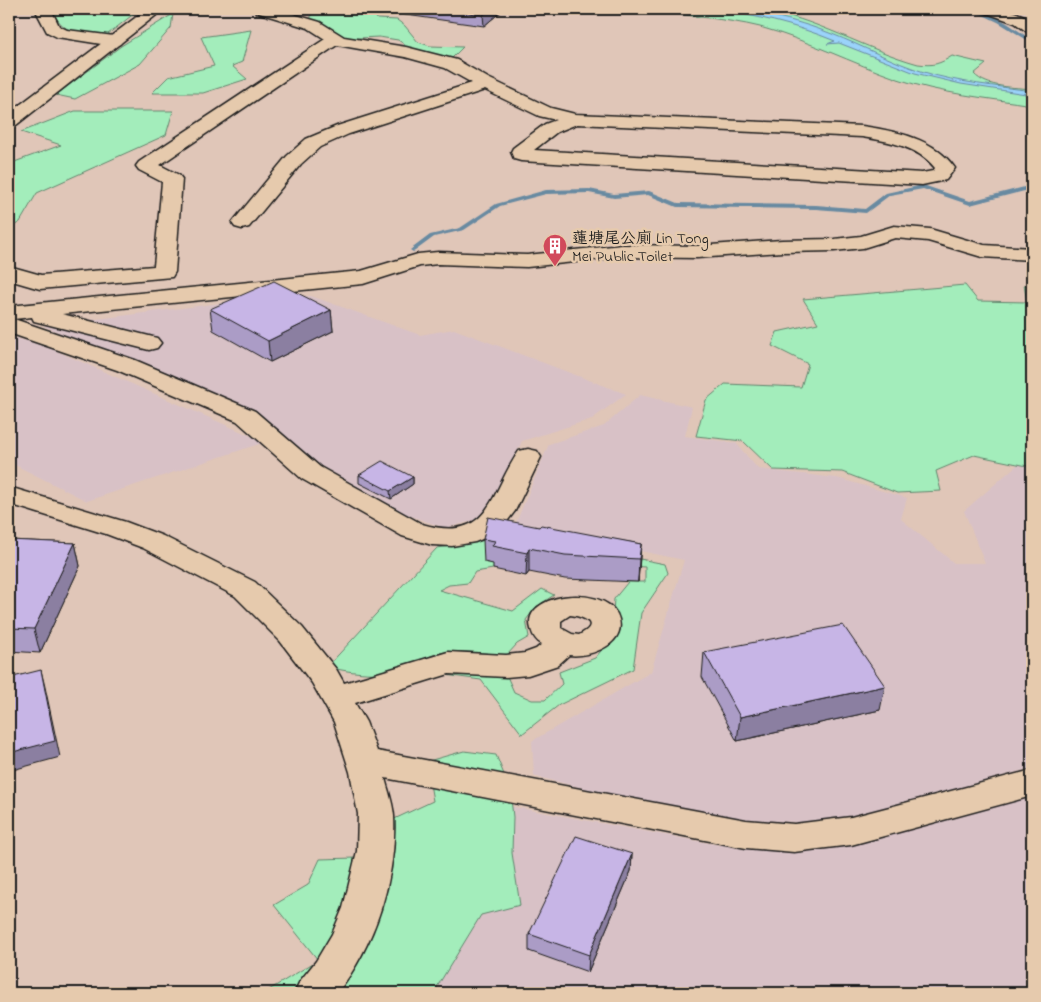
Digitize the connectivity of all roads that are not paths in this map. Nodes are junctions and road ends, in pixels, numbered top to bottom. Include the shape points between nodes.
1 (46, 9) edge
2 (156, 9) edge
3 (261, 9) edge
4 (989, 9) edge
5 (1032, 28) edge
6 (335, 39) junction
7 (114, 41) junction
8 (486, 84) junction
9 (575, 119) junction
10 (9, 122) edge
11 (242, 224) dead end
12 (1032, 254) edge
13 (9, 273) edge
14 (14, 317) edge
15 (149, 343) dead end
16 (528, 457) dead end
17 (9, 495) edge
18 (562, 644) dead end
19 (336, 697) junction
20 (364, 761) junction
21 (1032, 783) edge
22 (314, 993) edge

1 - 7 street via 44,11 53,29 63,34
2 - 7 street
3 - 6 street via 314,25
4 - 5 street via 1021,20
6 - 8 street via 451,64
6 - 13 street via 146,166 172,179 164,272 40,282
7 - 10 street
8 - 9 street via 546,112
8 - 11 street via 343,130 313,143 294,160
9 - 9 street via 883,134 903,139 940,160 945,168 939,176 922,179 521,155 520,152 551,128
12 - 14 street via 982,252 930,235 894,232 862,242 834,245 697,252 622,251 527,261 438,258 418,260 363,277
14 - 15 street
14 - 16 street via 246,416 311,473 412,530 432,536 475,533 489,526
17 - 19 street via 145,538 245,588 291,634 325,677
18 - 19 street via 547,657 528,664 448,663
19 - 20 street via 350,722
20 - 21 street via 746,834 794,838 851,831
20 - 22 street via 376,814 371,875 349,941

